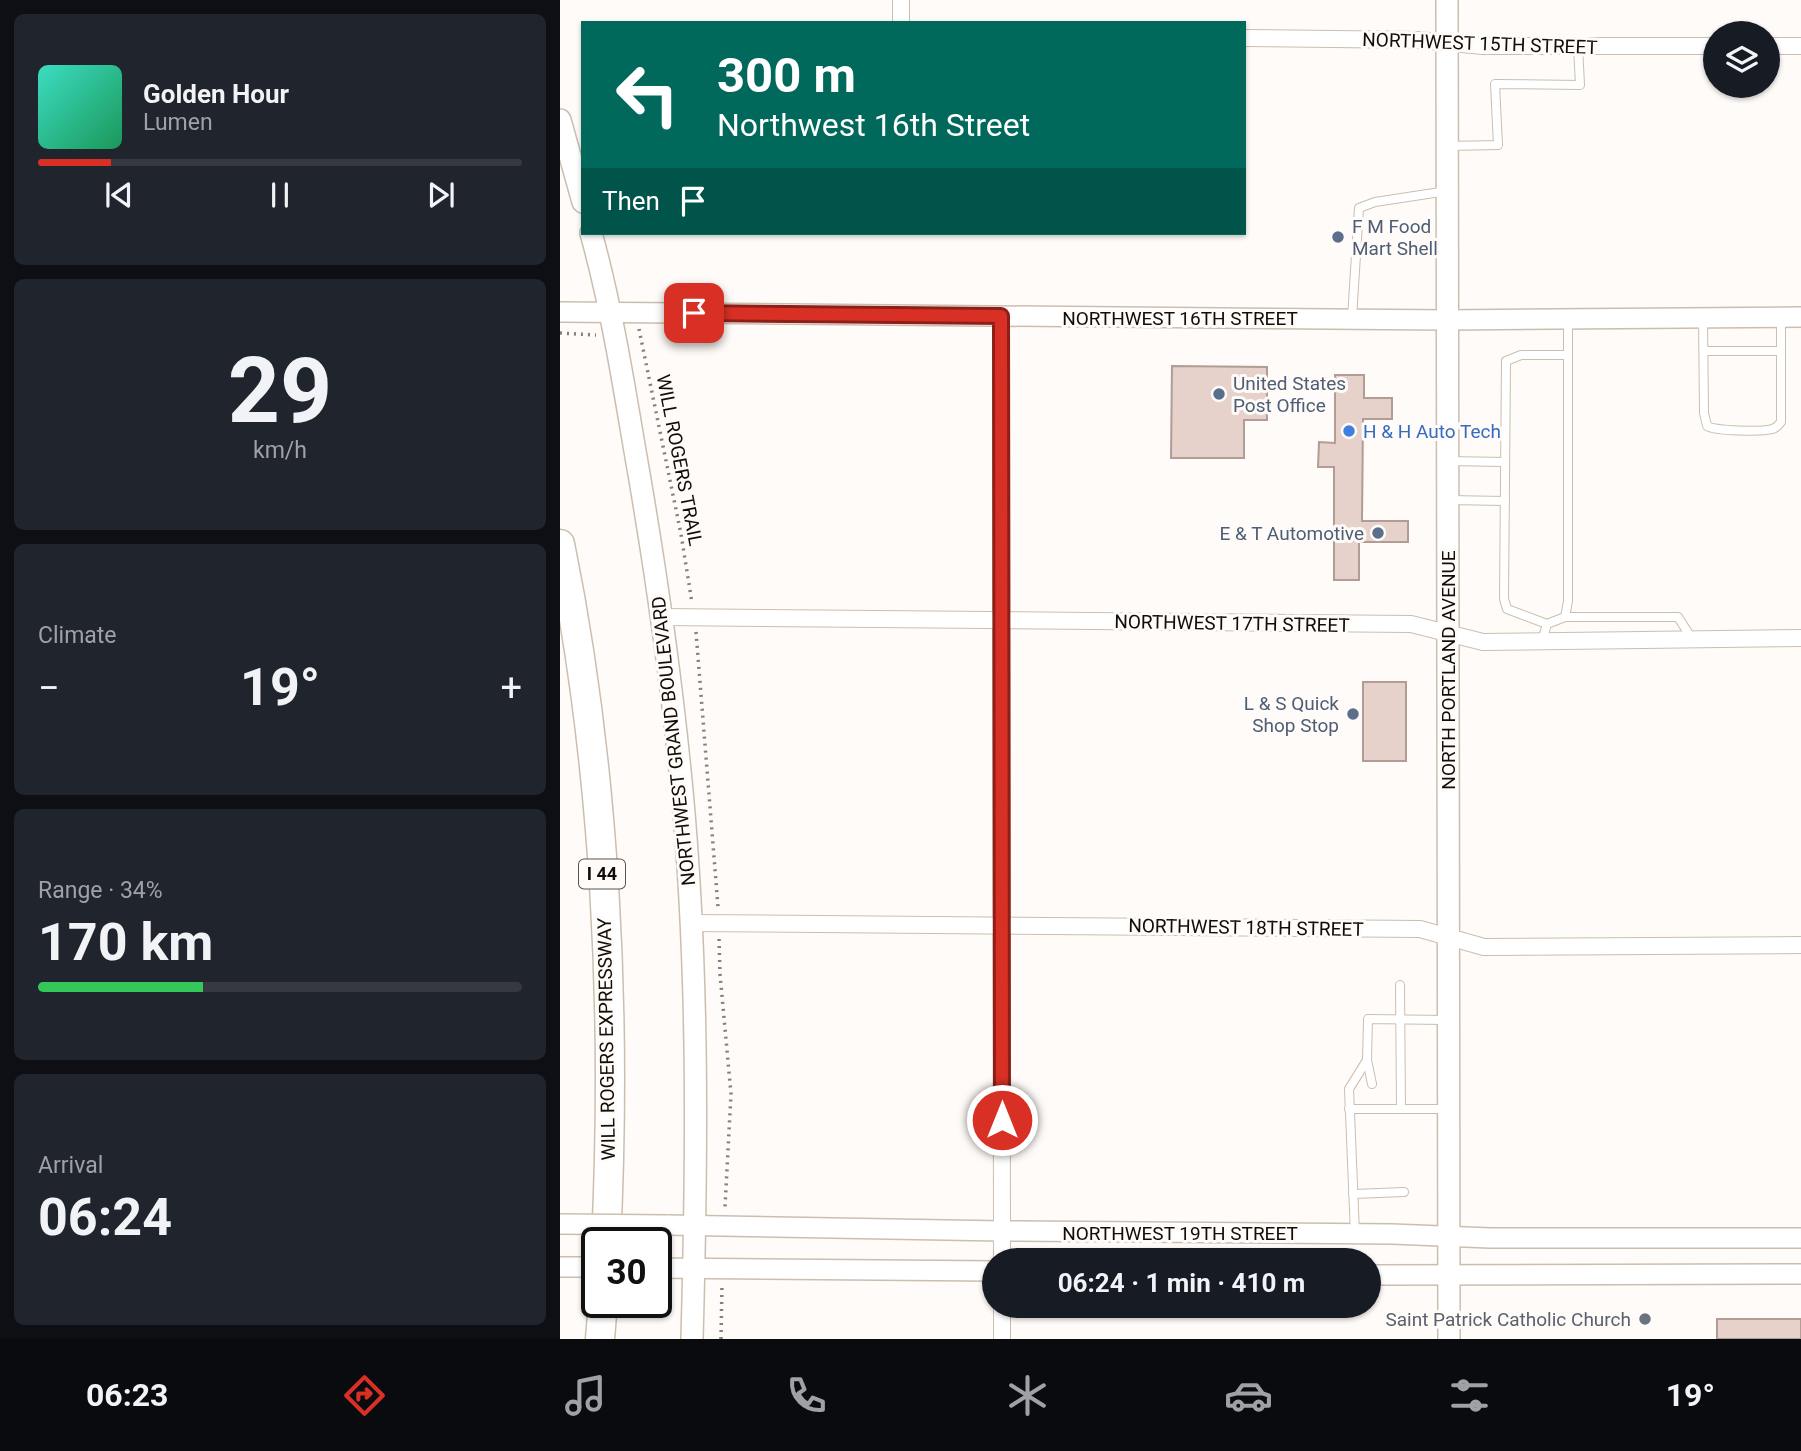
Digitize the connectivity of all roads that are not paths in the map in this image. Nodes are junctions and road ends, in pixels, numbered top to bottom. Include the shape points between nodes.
1 (901, 0) edge
2 (1447, 0) edge
3 (901, 21) edge
4 (1246, 38) edge
5 (1447, 43) junction
6 (1578, 46) junction
7 (1703, 46) edge
8 (1780, 46) edge
9 (1801, 46) edge
10 (560, 120) edge
11 (1447, 146) junction
12 (1447, 191) junction
13 (581, 195) edge
14 (592, 235) edge
15 (560, 312) edge
16 (600, 312) junction
17 (1001, 316) junction
18 (1791, 317) edge
19 (1568, 318) junction
20 (1703, 318) junction
21 (1352, 319) junction
22 (1447, 320) junction
23 (1704, 351) junction
24 (1781, 351) junction
25 (1568, 355) junction
26 (1447, 461) junction
27 (1505, 463) junction
28 (1448, 500) junction
29 (1505, 501) junction
30 (560, 544) edge
31 (662, 617) junction
32 (1565, 617) junction
33 (1001, 620) junction
34 (1547, 624) junction
35 (1448, 633) junction
36 (1801, 638) edge
37 (1693, 639) junction
38 (1542, 641) junction
39 (689, 923) junction
40 (1001, 925) junction
41 (1448, 937) junction
42 (1801, 945) edge
43 (1400, 985) dead end
44 (1400, 1018) junction
45 (1449, 1020) junction
46 (1367, 1060) junction
47 (1360, 1084) dead end
48 (1371, 1084) dead end
49 (1360, 1097) dead end
50 (1372, 1097) dead end
51 (1349, 1109) junction
52 (1361, 1109) junction
53 (1373, 1109) junction
54 (1401, 1109) junction
55 (1449, 1109) junction
56 (1404, 1192) dead end
57 (1353, 1194) junction
58 (560, 1224) edge
59 (695, 1224) junction
60 (606, 1227) edge
61 (1002, 1231) junction
62 (1355, 1234) junction
63 (1449, 1236) junction
64 (1801, 1238) edge
65 (1002, 1248) edge
66 (560, 1267) edge
67 (581, 1268) edge
68 (672, 1268) edge
69 (694, 1268) junction
70 (982, 1271) edge
71 (1801, 1274) edge
72 (1381, 1275) edge
73 (1449, 1275) junction
74 (602, 1318) edge
75 (1002, 1318) edge
76 (600, 1339) edge
77 (692, 1339) edge
78 (1002, 1339) edge
79 (1449, 1339) edge

1 - 3 street
2 - 5 main road, NORTH PORTLAND AVENUE
4 - 5 street, NORTHWEST 15TH STREET
5 - 6 street, NORTHWEST 15TH STREET
5 - 11 main road, NORTH PORTLAND AVENUE
6 - 7 street, NORTHWEST 15TH STREET
6 - 11 lane via 1580,85 1495,84 1498,145
8 - 9 street
10 - 13 main road
11 - 12 main road, NORTH PORTLAND AVENUE
12 - 21 lane via 1360,208
12 - 22 main road, NORTH PORTLAND AVENUE
14 - 16 main road, NORTHWEST GRAND BOULEVARD
15 - 16 street, NORTHWEST 16TH STREET
16 - 17 street, NORTHWEST 16TH STREET
16 - 31 main road, NORTHWEST GRAND BOULEVARD
17 - 21 street, NORTHWEST 16TH STREET
17 - 33 street
18 - 20 street, NORTHWEST 16TH STREET
18 - 24 lane
19 - 20 street, NORTHWEST 16TH STREET
19 - 22 street, NORTHWEST 16TH STREET
19 - 25 lane
20 - 23 lane
21 - 22 street, NORTHWEST 16TH STREET
22 - 26 main road, NORTH PORTLAND AVENUE
23 - 24 lane
23 - 24 lane via 1707,426 1771,430 1781,422
25 - 27 lane via 1521,355 1506,361
25 - 32 lane
26 - 27 lane
26 - 28 main road, NORTH PORTLAND AVENUE
27 - 29 lane
28 - 29 lane
28 - 35 main road, NORTH PORTLAND AVENUE
29 - 34 lane via 1507,608
30 - 60 highway, WILL ROGERS EXPRESSWAY / I 44 via 584,687 603,887
31 - 33 street, NORTHWEST 17TH STREET
31 - 39 main road, NORTHWEST GRAND BOULEVARD via 682,792
32 - 34 lane
32 - 37 lane via 1678,617
33 - 35 street, NORTHWEST 17TH STREET via 1411,624
33 - 40 street
34 - 38 lane
35 - 38 street, NORTHWEST 17TH STREET via 1483,642
35 - 41 main road, NORTH PORTLAND AVENUE
36 - 37 street, NORTHWEST 17TH STREET
37 - 38 street, NORTHWEST 17TH STREET
39 - 40 street, NORTHWEST 18TH STREET
39 - 59 main road, NORTHWEST GRAND BOULEVARD
40 - 41 street, NORTHWEST 18TH STREET via 1420,929
40 - 61 street
41 - 42 street, NORTHWEST 18TH STREET via 1484,947
41 - 45 main road, NORTH PORTLAND AVENUE
43 - 44 lane
44 - 45 lane
44 - 46 lane via 1368,1019
44 - 54 lane
45 - 55 main road, NORTH PORTLAND AVENUE
46 - 47 lane
46 - 48 lane
46 - 51 lane via 1349,1089
49 - 52 lane
50 - 53 lane
51 - 52 lane
51 - 57 lane
52 - 53 lane
53 - 54 lane
54 - 55 lane
55 - 63 main road, NORTH PORTLAND AVENUE
56 - 57 lane
57 - 62 lane
58 - 59 street, NORTHWEST 19TH STREET, bridge
59 - 61 street, NORTHWEST 19TH STREET
59 - 69 main road, NORTHWEST GRAND BOULEVARD
61 - 62 street, NORTHWEST 19TH STREET
61 - 65 street
62 - 63 street, NORTHWEST 19TH STREET
63 - 64 street, NORTHWEST 19TH STREET
63 - 73 main road, NORTH PORTLAND AVENUE
66 - 67 street
68 - 69 street
69 - 70 street
69 - 77 main road, NORTHWEST GRAND BOULEVARD
71 - 73 street
72 - 73 street
73 - 79 main road, NORTH PORTLAND AVENUE
74 - 76 highway
75 - 78 street

